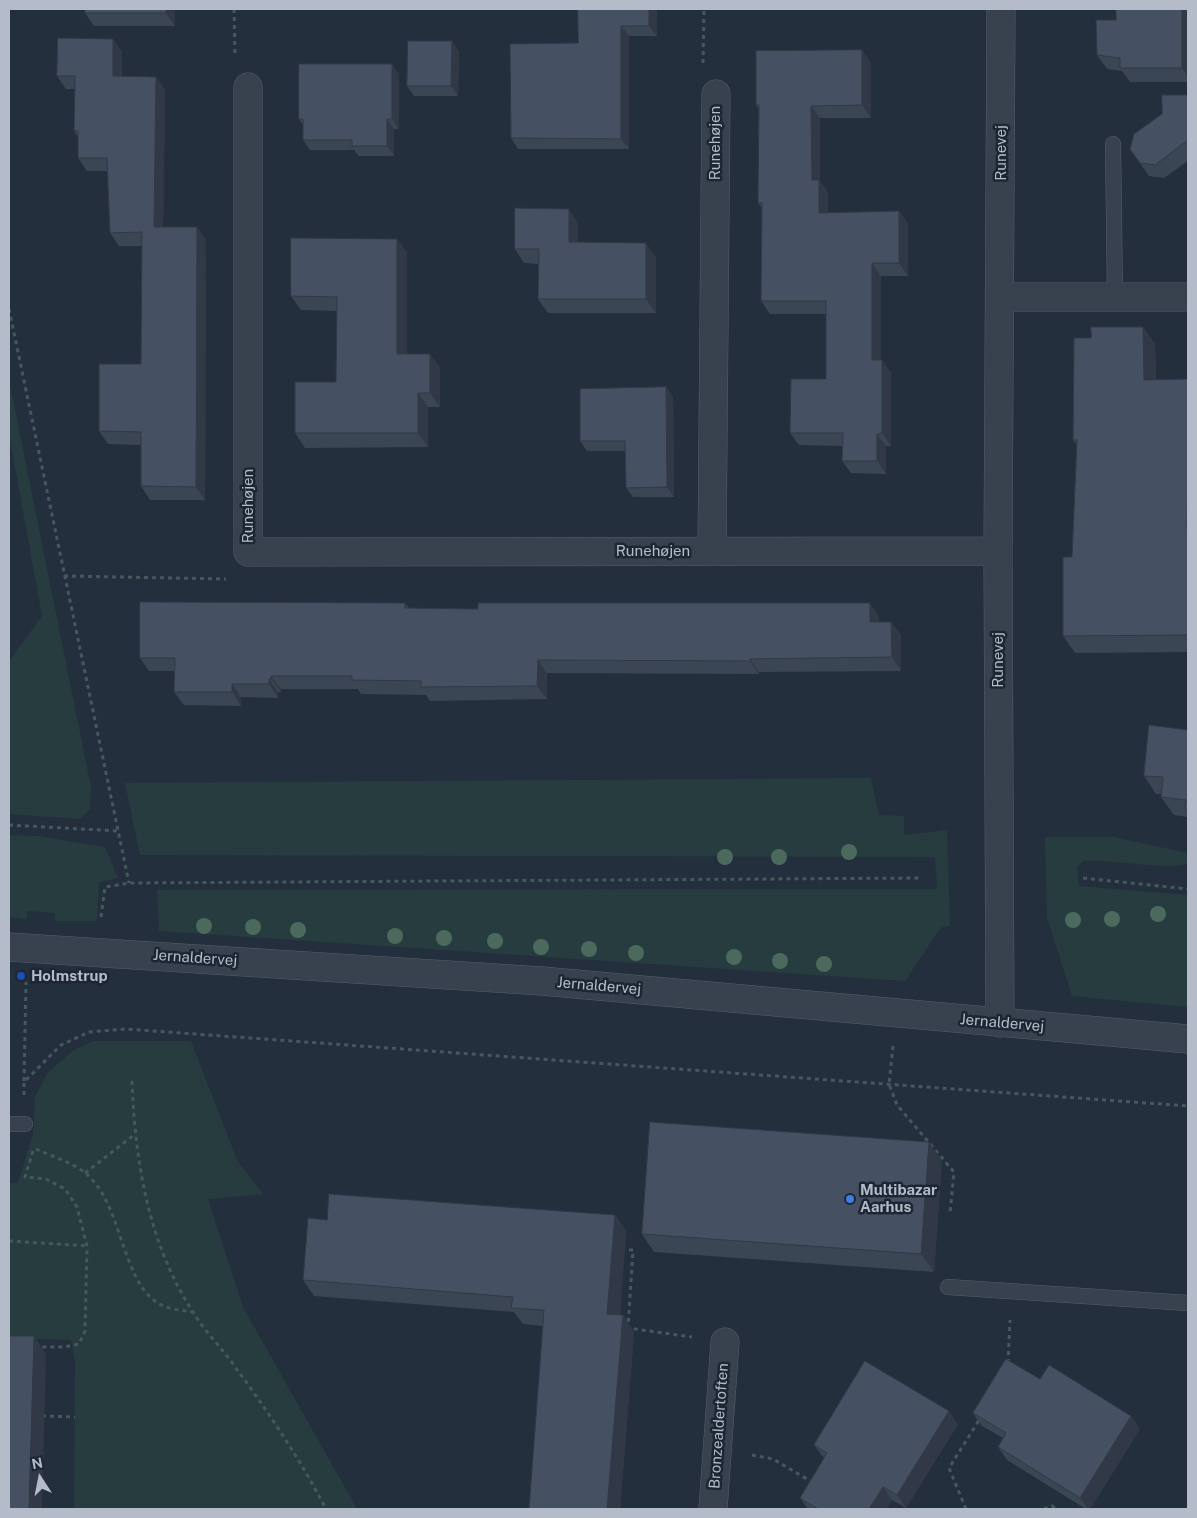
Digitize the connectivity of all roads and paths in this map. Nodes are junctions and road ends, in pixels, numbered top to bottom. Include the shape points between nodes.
1 (704, 9) edge
2 (1001, 9) edge
3 (248, 87) dead end
4 (716, 94) joint
5 (1113, 144) dead end
6 (1000, 297) junction
7 (1115, 297) junction
8 (1188, 297) edge
9 (9, 309) edge
10 (10, 317) edge
11 (712, 551) junction
12 (998, 551) junction
13 (248, 552) junction
14 (64, 576) junction
15 (9, 825) edge
16 (118, 831) junction
17 (919, 878) dead end
18 (1083, 878) dead end
19 (129, 883) junction
20 (1188, 889) edge
21 (18, 948) edge
22 (103, 952) junction
23 (896, 1014) junction
24 (1000, 1023) junction
25 (1188, 1039) edge
26 (132, 1081) dead end
27 (24, 1082) junction
28 (889, 1084) junction
29 (1188, 1106) edge
30 (9, 1124) edge
31 (25, 1124) joint
32 (134, 1135) junction
33 (85, 1173) junction
34 (950, 1213) dead end
35 (9, 1241) edge
36 (87, 1246) junction
37 (614, 1249) edge
38 (948, 1286) dead end
39 (1011, 1291) junction
40 (1188, 1303) edge
41 (192, 1312) junction
42 (725, 1342) joint
43 (27, 1347) edge
44 (1008, 1371) edge
45 (984, 1412) edge
46 (40, 1416) dead end
47 (75, 1417) dead end
48 (718, 1448) junction
49 (815, 1484) edge
50 (326, 1509) edge
51 (713, 1509) edge
52 (966, 1509) edge
53 (1044, 1509) edge
54 (1056, 1509) edge

1 - 4 path via 703,94
2 - 6 street, Runevej
3 - 13 street, Runehøjen
4 - 11 street, Runehøjen
5 - 7 lane
6 - 7 street
6 - 12 street, Runevej
7 - 8 street
9 - 10 path
10 - 14 path
11 - 12 street, Runehøjen
11 - 13 street, Runehøjen
12 - 24 street, Runevej
13 - 14 path via 235,552 235,579
14 - 16 path
15 - 16 path
16 - 19 path
17 - 19 path
18 - 20 path
19 - 22 path via 105,887 101,921
21 - 22 street, Jernaldervej
21 - 27 path
22 - 23 street, Jernaldervej via 542,981
23 - 24 street, Jernaldervej
23 - 28 path
24 - 25 street, Jernaldervej
26 - 32 path
27 - 28 path via 61,1045 90,1032 126,1029
27 - 31 path
28 - 29 path
28 - 34 path via 897,1105 954,1172
30 - 31 lane
32 - 33 path
32 - 41 path via 150,1218
33 - 36 path via 34,1148 25,1177 46,1179 65,1189 77,1208
33 - 41 path via 105,1197 140,1283 156,1302 174,1310
35 - 36 path
36 - 43 path via 85,1331 79,1344 64,1348
37 - 42 path via 633,1250 628,1328
38 - 39 lane
39 - 40 lane
39 - 44 path
41 - 50 path via 272,1419
42 - 48 street, Bronzealdertoften
45 - 52 path via 950,1468
46 - 47 path
48 - 49 path via 773,1459
48 - 51 street, Bronzealdertoften
53 - 54 path via 1052,1506

